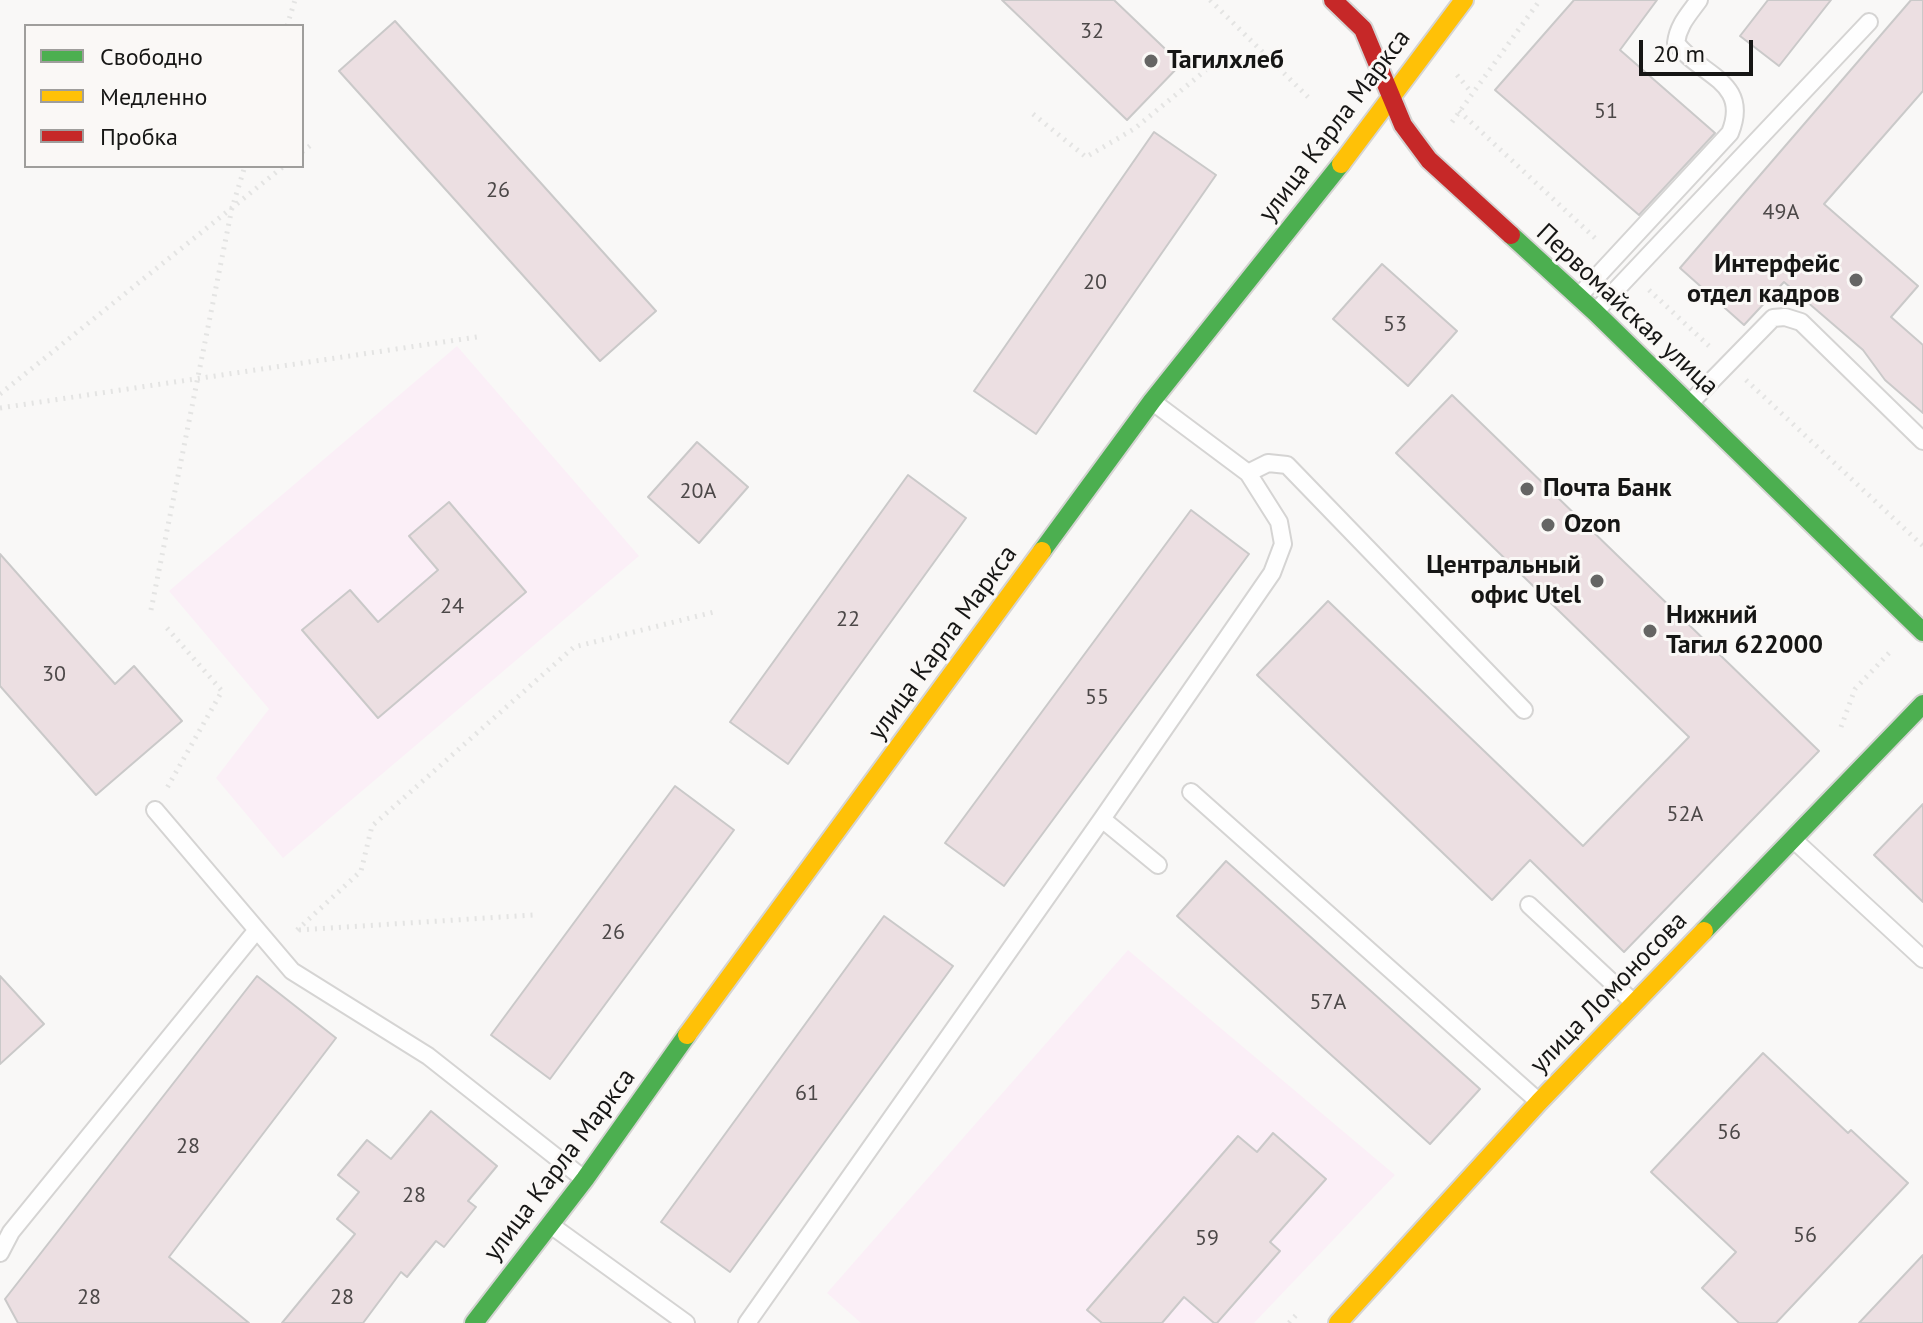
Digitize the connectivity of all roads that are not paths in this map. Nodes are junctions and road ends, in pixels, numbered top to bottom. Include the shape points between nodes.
1 (1333, 0) edge
2 (1464, 0) edge
3 (1699, 0) edge
4 (1869, 22) dead end
5 (1391, 96) junction
6 (1578, 297) junction
7 (1595, 312) junction
8 (1152, 401) junction
9 (1690, 403) junction
10 (1923, 441) edge
11 (1248, 473) junction
12 (1923, 632) edge
13 (1923, 704) edge
14 (1524, 710) dead end
15 (1191, 792) dead end
16 (155, 810) road end
17 (1102, 819) junction
18 (1794, 839) junction
19 (1158, 865) dead end
20 (1529, 905) dead end
21 (256, 931) junction
22 (1923, 959) edge
23 (1634, 1004) junction
24 (1539, 1102) junction
25 (585, 1179) junction
26 (550, 1225) junction
27 (0, 1253) edge
28 (474, 1323) edge
29 (686, 1323) edge
30 (747, 1323) edge
31 (1338, 1323) edge

1 - 5 street, Первомайская улица via 1363,29
2 - 5 street, улица Карла Маркса
3 - 6 lane via 1683,21 1676,43 1730,89 1737,110 1730,133
4 - 7 lane
5 - 6 street, Первомайская улица via 1403,125 1429,160
5 - 8 street, улица Карла Маркса
6 - 7 street, Первомайская улица
7 - 9 street, Первомайская улица
8 - 11 lane
8 - 25 street, улица Карла Маркса
9 - 10 lane via 1773,318 1785,317 1801,322
9 - 12 street, Первомайская улица
11 - 14 lane via 1268,463 1287,465
11 - 17 lane via 1279,522 1283,544 1272,573
13 - 18 street, улица Ломоносова
15 - 24 lane
16 - 21 lane
17 - 19 lane
17 - 30 lane
18 - 22 lane
18 - 23 street, улица Ломоносова
20 - 23 lane
21 - 25 lane via 292,971 428,1056
21 - 27 lane via 11,1232
23 - 24 street, улица Ломоносова
24 - 31 street, улица Ломоносова
25 - 26 street, улица Карла Маркса
26 - 28 street, улица Карла Маркса
26 - 29 lane

